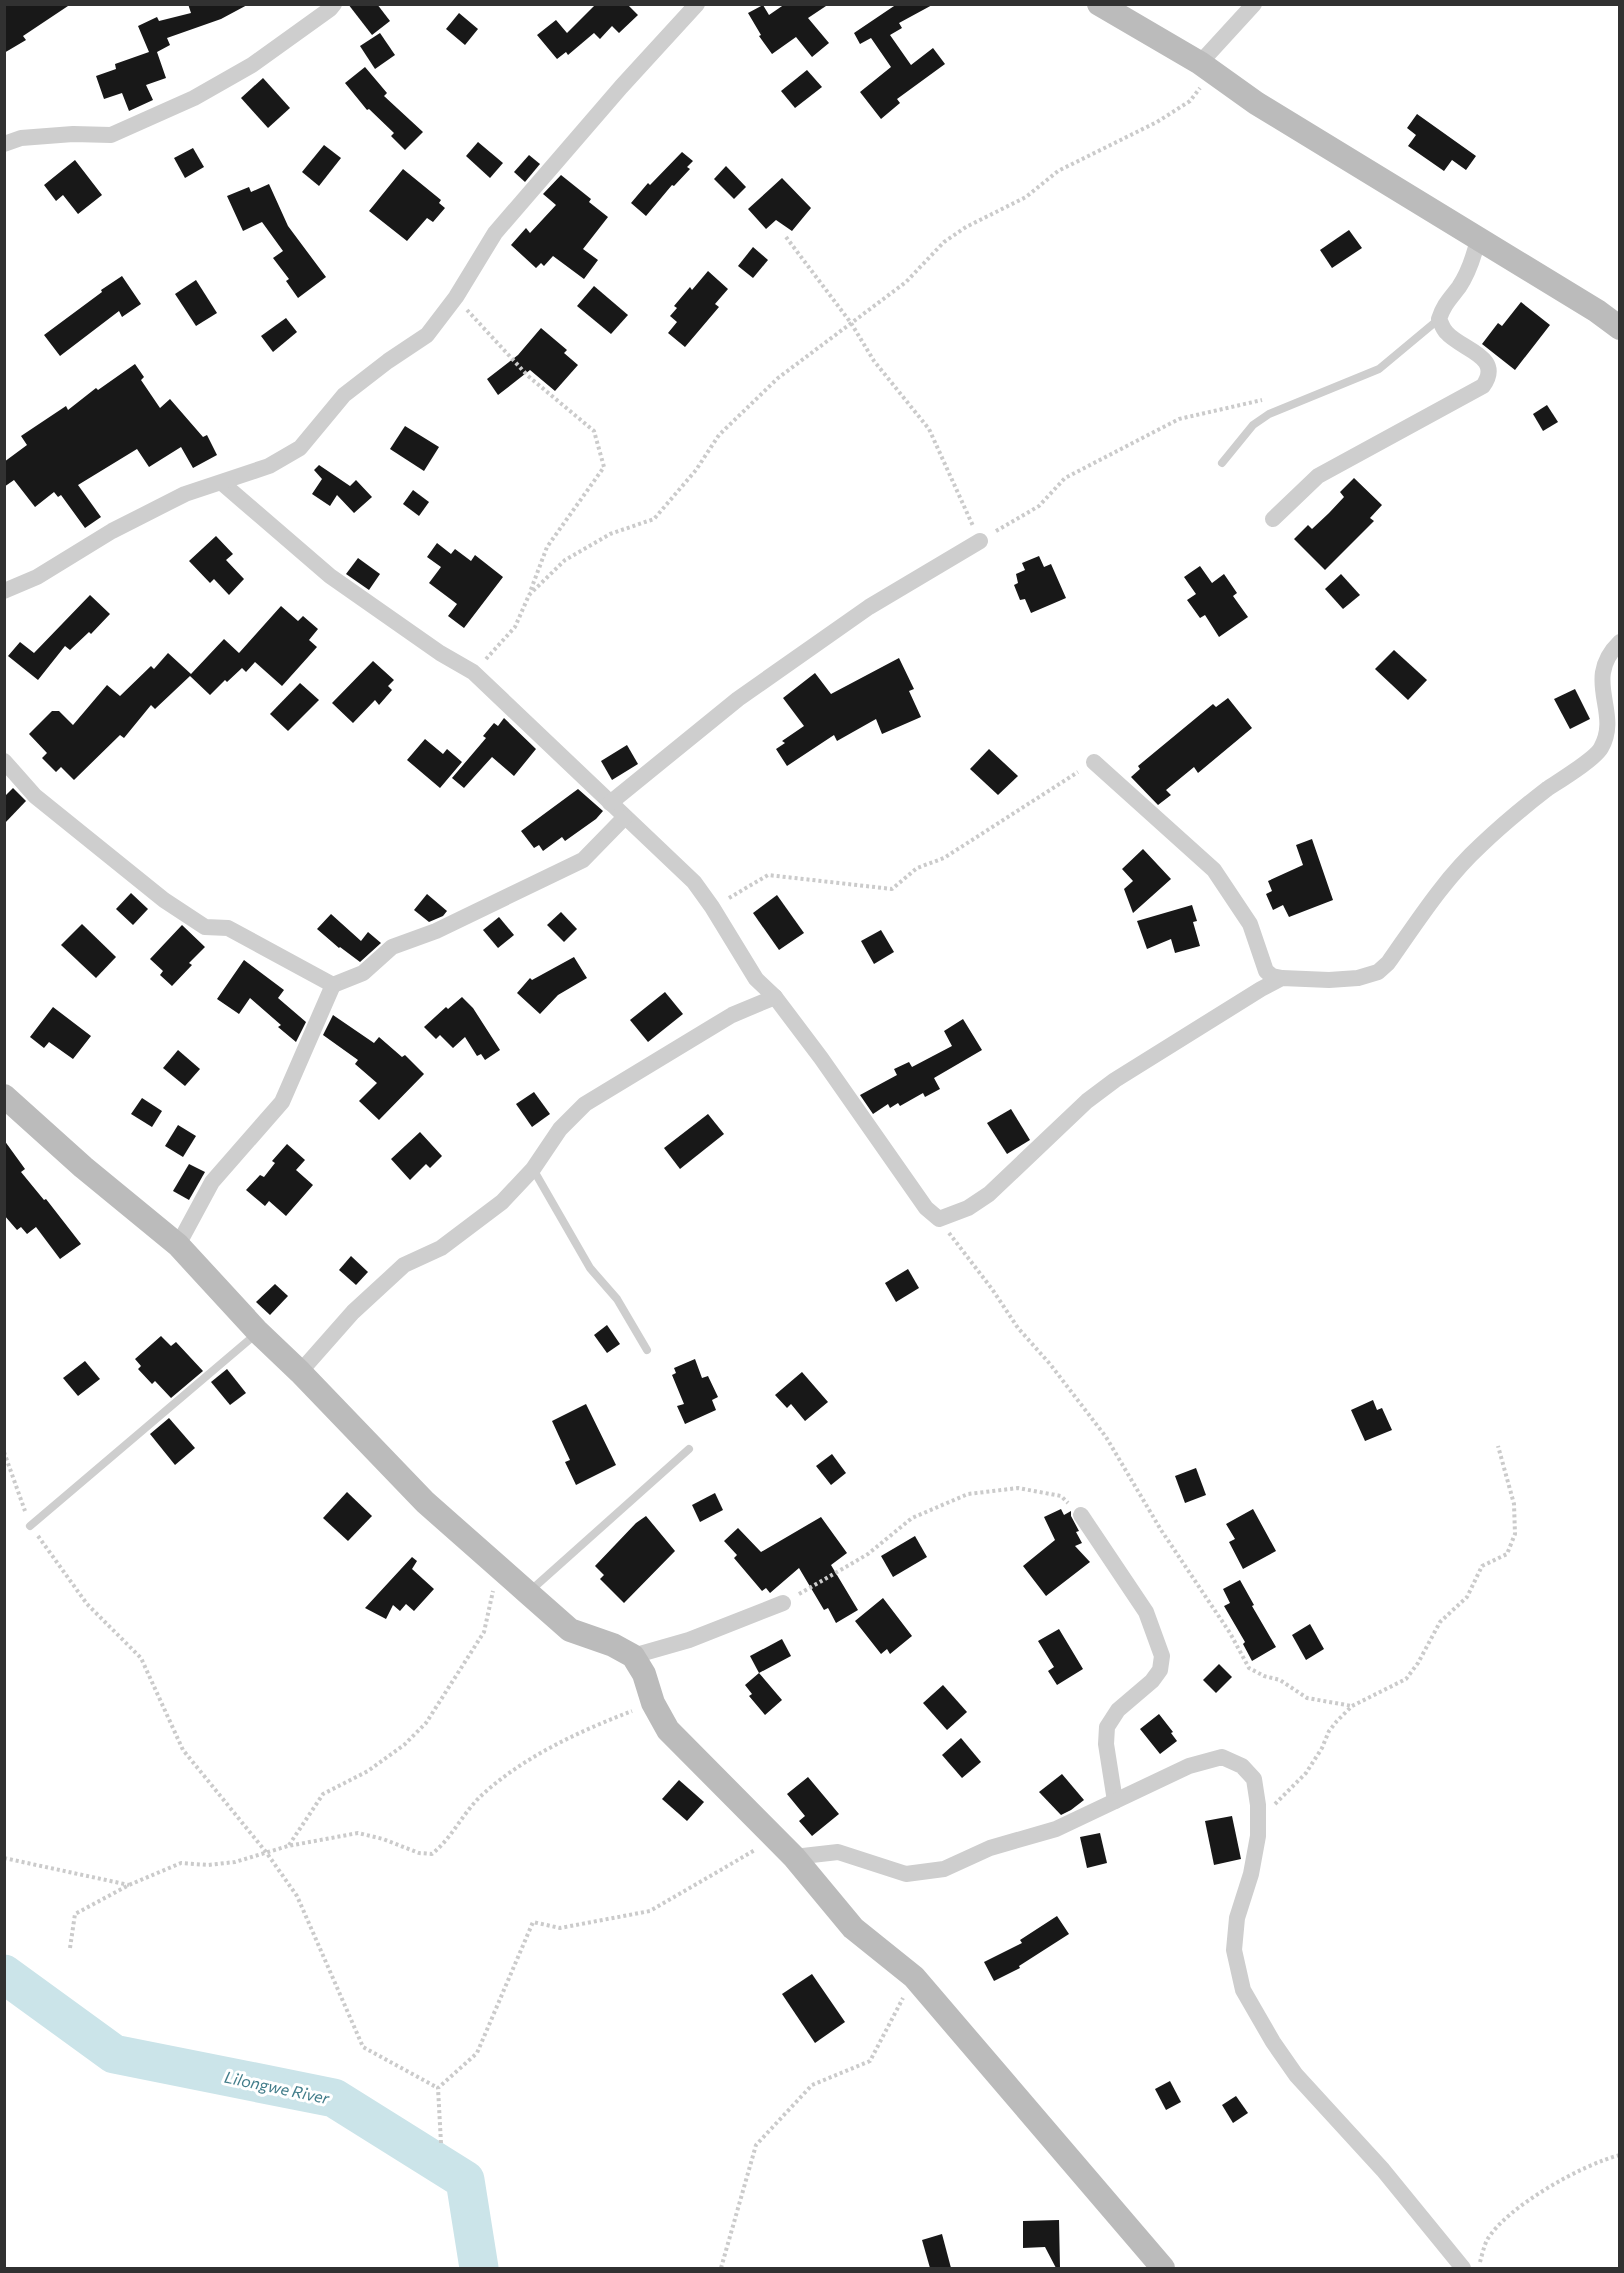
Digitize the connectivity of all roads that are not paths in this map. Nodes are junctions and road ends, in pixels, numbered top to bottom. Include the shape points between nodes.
1 (334, 4) edge
2 (697, 4) edge
3 (1099, 4) edge
4 (1254, 4) edge
5 (1206, 67) junction
6 (4, 144) edge
7 (1478, 239) junction
8 (1439, 319) junction
9 (1620, 328) edge
10 (1222, 463) dead end
11 (222, 483) junction
12 (1274, 519) dead end
13 (980, 540) road end
14 (4, 591) edge
15 (1620, 642) edge
16 (1620, 741) edge
17 (1600, 751) junction
18 (4, 761) edge
19 (1094, 762) road end
20 (610, 803) junction
21 (624, 818) junction
22 (1282, 978) junction
23 (333, 985) junction
24 (775, 998) junction
25 (4, 1096) edge
26 (533, 1169) junction
27 (178, 1245) junction
28 (258, 1332) junction
29 (647, 1350) dead end
30 (300, 1372) junction
31 (689, 1449) dead end
32 (1081, 1515) road end
33 (30, 1526) road end
34 (528, 1593) junction
35 (783, 1603) road end
36 (633, 1656) junction
37 (1115, 1801) junction
38 (794, 1857) junction
39 (1156, 2260) edge
40 (1179, 2268) edge
41 (1463, 2268) edge

1 - 6 street via 252,65 142,122 111,135 21,138
2 - 11 street via 495,233 456,297 427,335 344,395 300,448 269,466
3 - 5 street
4 - 5 street
5 - 7 street via 1256,103
7 - 8 street via 1472,262 1460,286 1443,306
7 - 9 street
8 - 10 lane via 1379,369 1269,414 1253,425
8 - 12 street via 1446,332 1490,367 1490,376 1483,386 1318,476
11 - 14 street via 185,494 112,531 37,577
11 - 20 street via 330,576 473,672
13 - 20 street via 869,607 738,699
15 - 17 street via 1604,661 1601,682 1609,723
16 - 17 street
17 - 22 street via 1474,852 1378,972 1329,980
18 - 23 street via 36,796 164,900 205,927 228,928
19 - 22 street via 1214,870 1250,924 1266,971
20 - 21 street
21 - 23 street via 583,860 436,931 393,947 363,973
21 - 24 street via 694,882 756,979
22 - 24 street via 1115,1080 1087,1101 989,1194 968,1208 939,1219 926,1208
23 - 27 street via 282,1102 212,1182
24 - 26 street via 732,1015 585,1104 560,1129
25 - 27 street
26 - 29 lane via 590,1268 617,1299
26 - 30 street via 502,1202 441,1248 404,1265 353,1312
27 - 28 street
28 - 30 street
28 - 33 lane
30 - 34 street via 425,1502
31 - 34 lane
32 - 37 street via 1146,1612 1162,1656 1160,1670 1152,1681 1118,1710 1107,1727
34 - 36 street via 570,1630
35 - 36 street via 689,1640
36 - 38 street via 668,1730
37 - 38 street via 1056,1829 990,1848 944,1869 906,1874 838,1852
37 - 41 street via 1189,1766 1222,1757 1242,1766 1254,1779 1258,1836 1237,1918 1234,1950 1243,1990 1296,2075 1383,2170
38 - 39 street via 853,1928 914,1977
39 - 40 street

